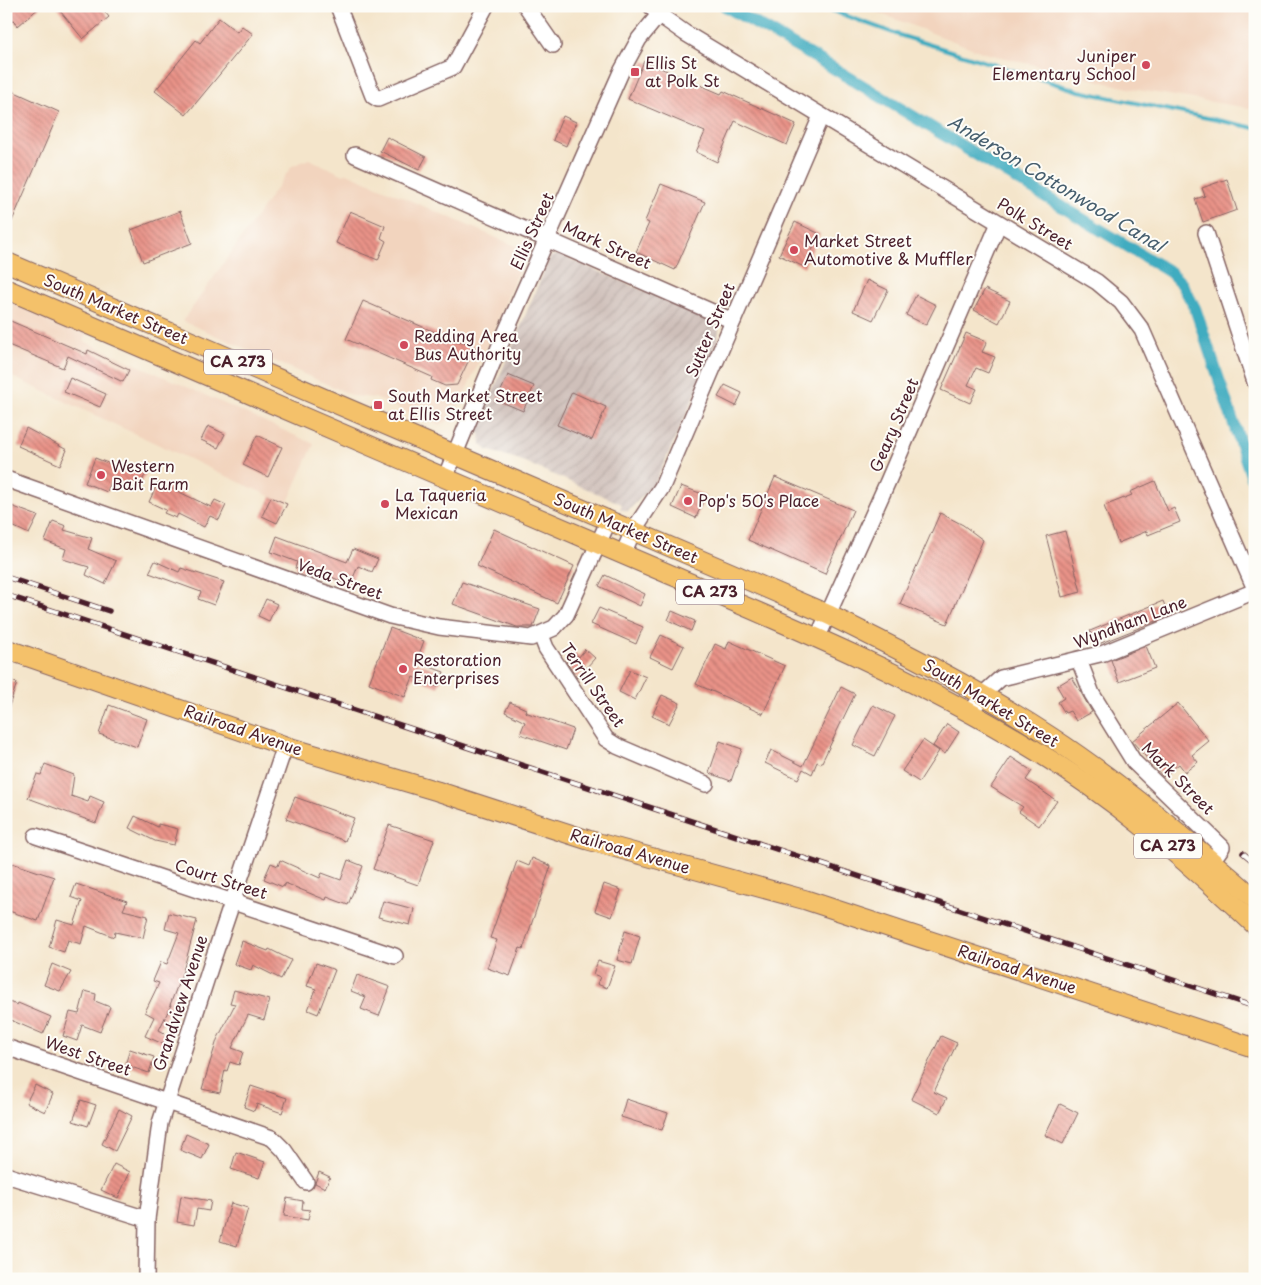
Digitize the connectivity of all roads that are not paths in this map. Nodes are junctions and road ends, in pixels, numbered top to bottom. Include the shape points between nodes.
1 (338, 6) edge
2 (486, 6) edge
3 (526, 6) edge
4 (659, 9) edge
5 (553, 45) dead end
6 (821, 116) junction
7 (356, 155) dead end
8 (999, 223) junction
9 (1206, 233) dead end
10 (548, 238) junction
11 (6, 262) edge
12 (6, 289) edge
13 (733, 321) junction
14 (256, 370) junction
15 (1255, 382) edge
16 (248, 394) junction
17 (455, 454) junction
18 (445, 478) junction
19 (6, 479) edge
20 (608, 522) junction
21 (633, 531) junction
22 (598, 544) junction
23 (623, 554) junction
24 (1255, 590) edge
25 (829, 615) junction
26 (541, 635) junction
27 (817, 639) junction
28 (6, 649) edge
29 (1079, 660) junction
30 (982, 695) junction
31 (971, 713) junction
32 (285, 746) junction
33 (706, 784) dead end
34 (36, 836) dead end
35 (1212, 861) junction
36 (1255, 899) edge
37 (233, 900) junction
38 (1255, 925) edge
39 (395, 956) dead end
40 (6, 1047) edge
41 (1255, 1048) edge
42 (167, 1101) junction
43 (6, 1175) edge
44 (306, 1182) dead end
45 (147, 1219) junction
46 (146, 1279) edge

1 - 2 street via 373,96 378,99 453,67
3 - 5 street
4 - 6 street, Polk Street via 685,33
4 - 10 street, Ellis Street via 631,51
6 - 8 street, Polk Street
6 - 13 street, Sutter Street
7 - 10 street, Mark Street
8 - 24 street, Polk Street via 1097,282 1133,315
8 - 25 street, Geary Street
9 - 15 street
10 - 13 street, Mark Street
10 - 17 street, Ellis Street
11 - 14 main road, South Market Street / CA 273
12 - 16 main road, South Market Street / CA 273
13 - 21 street, Sutter Street via 662,487
14 - 16 main road
14 - 17 main road, South Market Street / CA 273
16 - 18 main road, South Market Street / CA 273
17 - 18 street, Ellis Street
17 - 20 main road, South Market Street / CA 273
18 - 22 main road, South Market Street / CA 273
19 - 26 street, Veda Street via 390,616 507,636 531,638
20 - 21 main road, South Market Street / CA 273
20 - 22 street
21 - 23 street, Sutter Street
21 - 25 main road, South Market Street / CA 273
22 - 23 main road, South Market Street / CA 273
22 - 26 street via 566,615 554,628
23 - 27 main road, South Market Street / CA 273
24 - 29 street, Wyndham Lane via 1104,653
25 - 27 street, Geary Street
25 - 30 main road, South Market Street / CA 273
26 - 33 street, Terrill Street via 546,648 606,739
27 - 31 main road, South Market Street / CA 273 via 897,674
28 - 32 main road, Railroad Avenue
29 - 30 street, Wyndham Lane via 1001,678
29 - 35 street, Mark Street via 1092,694 1134,762 1222,847
30 - 31 street, Wyndham Lane
30 - 35 main road, South Market Street / CA 273 via 1051,737 1118,785 1174,827
31 - 38 main road, South Market Street / CA 273 via 1037,751 1106,798 1195,868
32 - 37 street, Grandview Avenue
32 - 41 main road, Railroad Avenue via 588,840 806,900
34 - 37 street, Court Street
35 - 36 main road, South Market Street / CA 273
37 - 39 street, Court Street
37 - 42 street, Grandview Avenue
40 - 42 street, West Street
42 - 44 street, West Street via 272,1138
42 - 45 street, Grandview Avenue via 157,1139
43 - 45 street
45 - 46 street, Grandview Avenue

